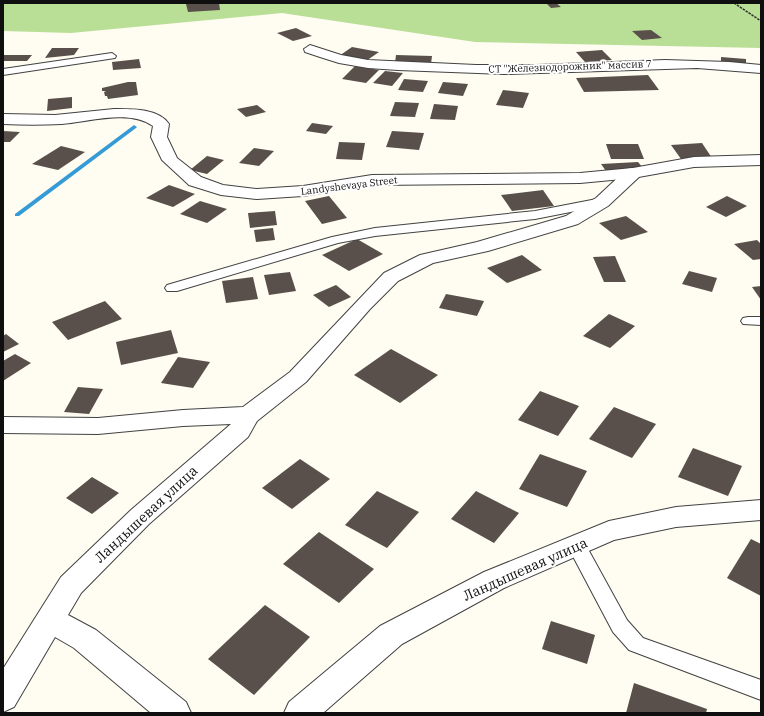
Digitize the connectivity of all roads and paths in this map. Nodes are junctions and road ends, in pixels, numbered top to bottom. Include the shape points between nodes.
1 (734, 3) edge
2 (761, 21) edge
3 (310, 49) dead end
4 (112, 56) dead end
5 (761, 69) edge
6 (3, 72) edge
7 (3, 119) edge
8 (761, 160) edge
9 (633, 173) junction
10 (602, 202) junction
11 (172, 288) dead end
12 (249, 415) junction
13 (3, 425) edge
14 (761, 510) edge
15 (576, 545) junction
16 (51, 620) junction
17 (761, 690) edge
18 (3, 697) edge
19 (175, 713) edge
20 (300, 713) edge

1 - 2 path
3 - 5 street, СТ "Железнодорожник" массив 7 via 324,55 368,65 503,70 702,63
4 - 6 lane
7 - 9 street, Landyshevaya Street via 62,119 115,114 137,114 155,118 161,124 159,137 170,160 195,181 221,190 257,194 303,191 372,180 580,178
8 - 9 street, Landyshevaya Street via 694,162
9 - 10 street
10 - 11 lane via 535,215 383,231 336,240
10 - 12 street via 572,220 481,247 427,259 391,277 298,378
12 - 13 street via 98,426
12 - 16 street, Ландышевая улица via 239,431 140,517 71,585
14 - 15 street, Ландышевая улица via 676,517 609,531
15 - 17 lane via 620,626 636,644
15 - 20 street, Ландышевая улица via 494,580 391,635
16 - 18 street, Ландышевая улица
16 - 19 street via 85,639

